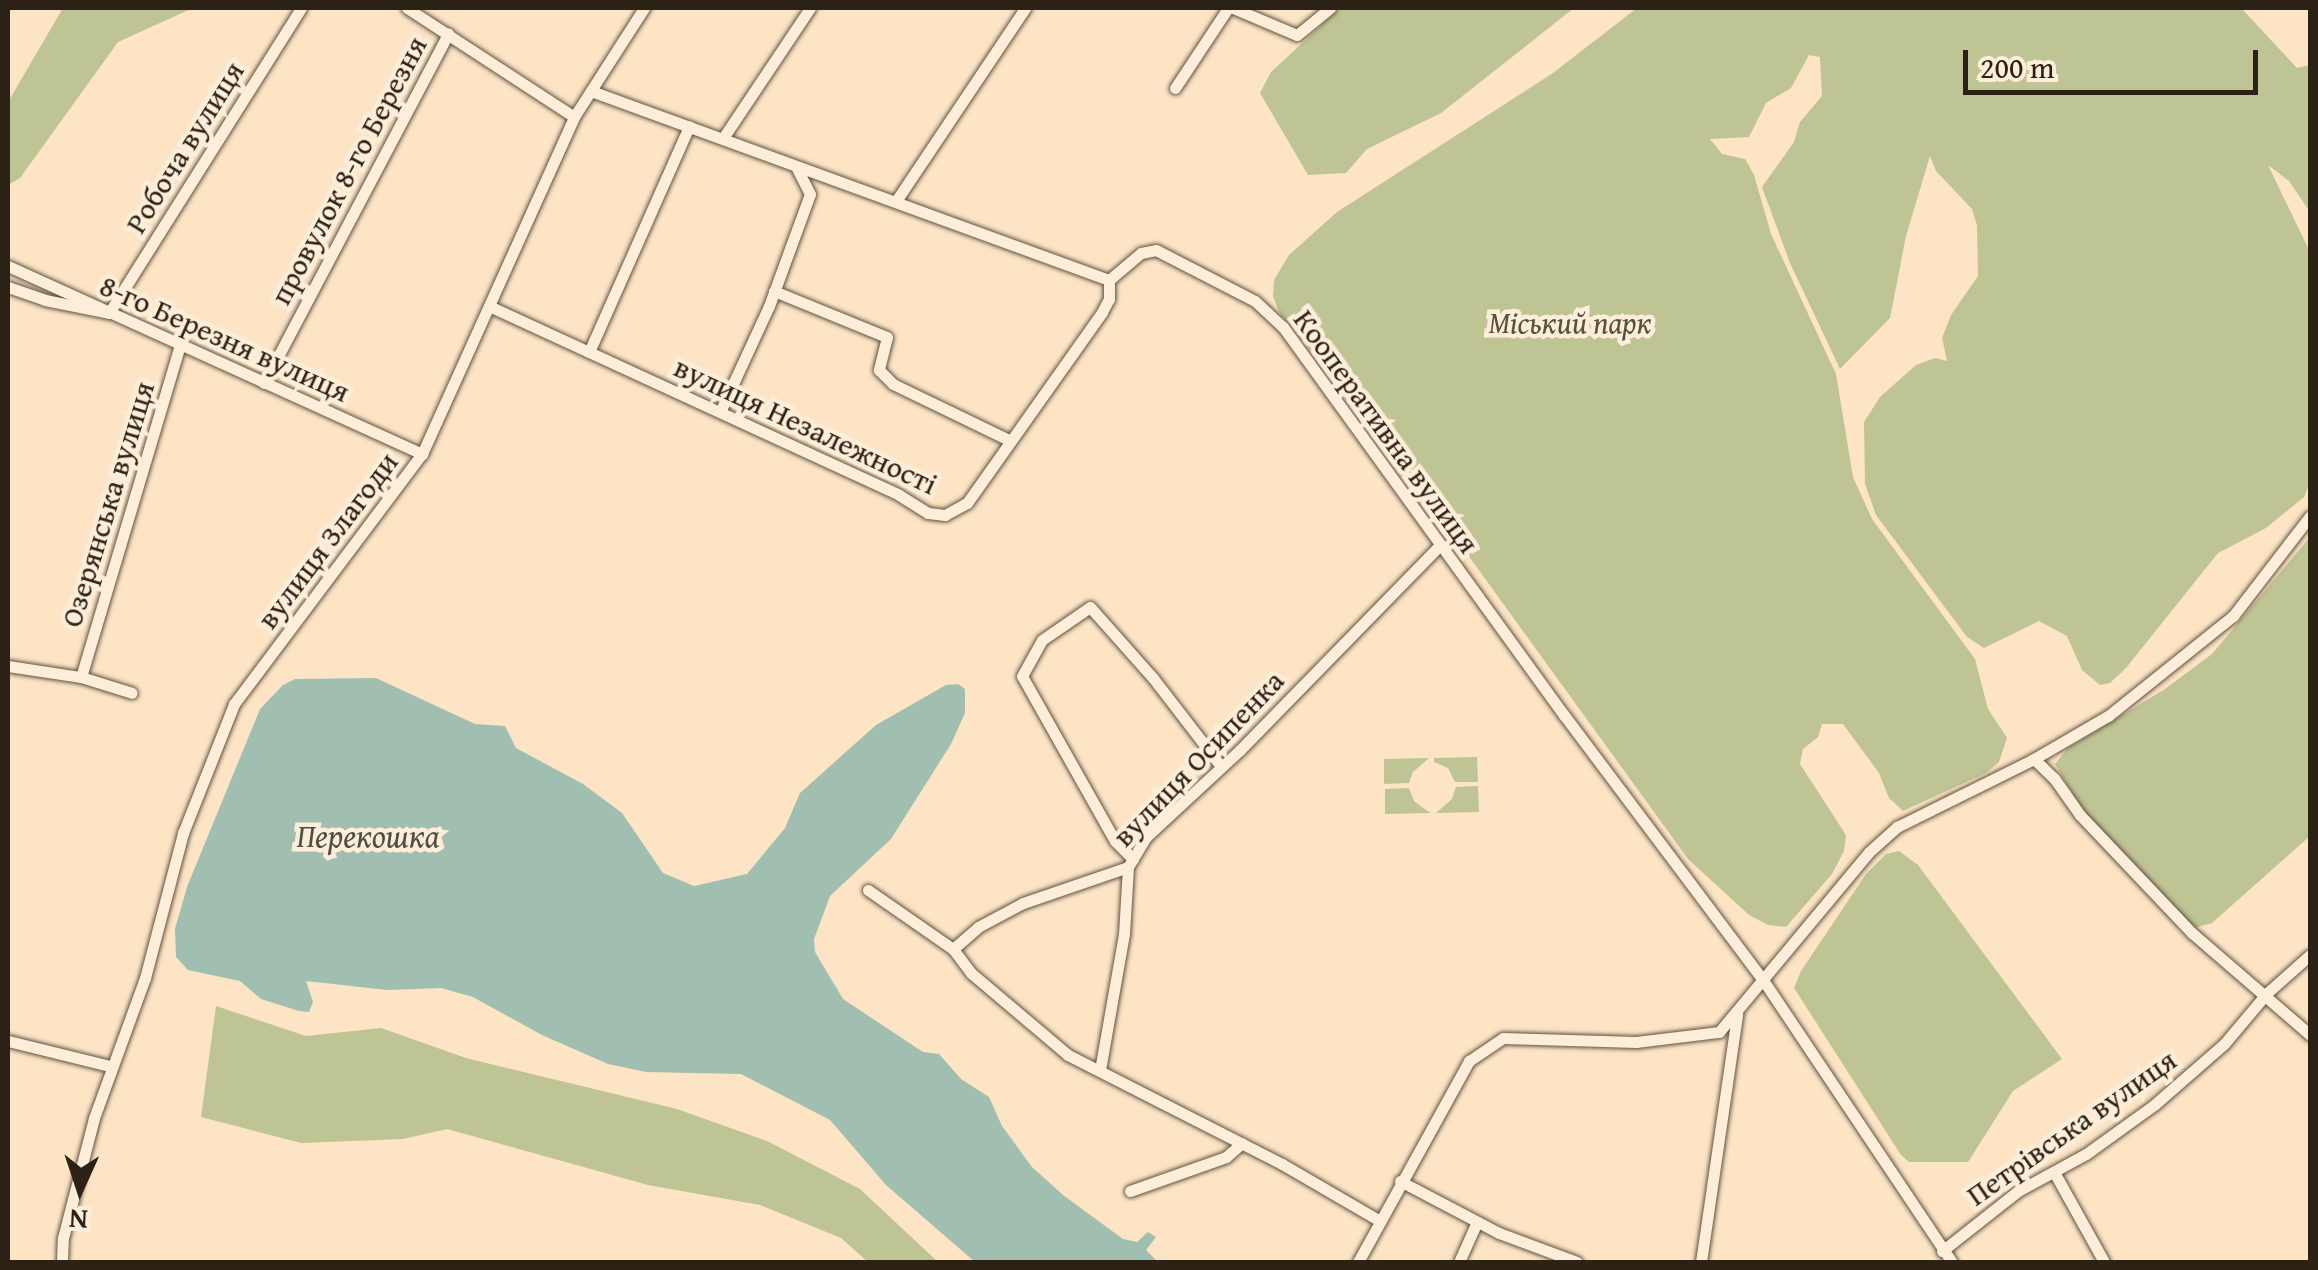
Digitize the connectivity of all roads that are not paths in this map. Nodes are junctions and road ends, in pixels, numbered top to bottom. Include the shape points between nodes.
1 (301, 8) edge
2 (408, 8) edge
3 (644, 8) edge
4 (810, 8) edge
5 (1025, 8) edge
6 (1231, 8) edge
7 (1330, 8) edge
8 (448, 34) junction
9 (1175, 88) dead end
10 (591, 91) junction
11 (574, 118) junction
12 (689, 126) junction
13 (723, 138) junction
14 (798, 169) junction
15 (896, 202) junction
16 (8, 266) edge
17 (1109, 280) junction
18 (8, 287) edge
19 (774, 291) junction
20 (489, 306) junction
21 (110, 313) junction
22 (180, 345) junction
23 (588, 352) junction
24 (264, 382) junction
25 (720, 412) junction
26 (1008, 440) junction
27 (422, 454) junction
28 (2310, 516) edge
29 (1440, 545) junction
30 (8, 666) edge
31 (82, 678) junction
32 (132, 693) dead end
33 (2034, 760) junction
34 (1220, 765) junction
35 (1130, 863) junction
36 (868, 890) dead end
37 (953, 949) junction
38 (2310, 955) edge
39 (1763, 980) junction
40 (2267, 993) junction
41 (1745, 1001) junction
42 (2310, 1035) edge
43 (8, 1042) edge
44 (110, 1066) junction
45 (1100, 1070) junction
46 (1242, 1142) junction
47 (2054, 1172) junction
48 (1400, 1182) junction
49 (1130, 1191) dead end
50 (1380, 1220) junction
51 (1478, 1222) junction
52 (1942, 1252) junction
53 (62, 1262) edge
54 (1358, 1262) edge
55 (1459, 1262) edge
56 (1577, 1262) edge
57 (1702, 1262) edge
58 (1952, 1262) edge
59 (2104, 1262) edge

1 - 21 street, Робоча вулиця
2 - 8 street
3 - 10 street, вулиця Злагоди
4 - 13 street
5 - 15 street
6 - 7 street via 1297,35
6 - 9 street
8 - 11 street
8 - 24 street, провулок 8-го Березня
10 - 11 street, вулиця Злагоди
10 - 12 street
11 - 20 street, вулиця Злагоди
12 - 13 street
12 - 23 street
13 - 14 street
14 - 15 street
14 - 19 street via 810,194
15 - 17 street
16 - 21 street, 8-го Березня вулиця
17 - 26 street, вулиця Незалежності via 1102,312
17 - 29 street, Кооперативна вулиця via 1142,253 1156,250 1255,301 1283,327
18 - 21 street
19 - 25 street
19 - 26 street via 886,337 879,370 893,384
20 - 23 street, вулиця Незалежності
20 - 27 street, вулиця Злагоди
21 - 22 street, 8-го Березня вулиця
22 - 24 street, 8-го Березня вулиця
22 - 31 street, Озерянська вулиця
23 - 25 street, вулиця Незалежності
24 - 27 street, 8-го Березня вулиця
25 - 26 street, вулиця Незалежності via 945,516 967,503
27 - 44 street, вулиця Злагоди via 234,704 183,834 145,978
28 - 33 street via 2233,616 2108,716
29 - 34 street, вулиця Осипенка
29 - 39 street, Кооперативна вулиця
30 - 31 street
31 - 32 street
33 - 39 street via 1897,827 1868,852
33 - 40 street via 2192,933
34 - 35 street, вулиця Осипенка via 1146,837
34 - 35 street via 1090,606 1042,640 1022,676
35 - 37 street, вулиця Осипенка via 978,926
35 - 45 street
36 - 37 street
37 - 45 street via 1068,1055
38 - 40 street, Петрівська вулиця
39 - 41 street
39 - 52 street, Кооперативна вулиця
40 - 42 street
40 - 47 street, Петрівська вулиця via 2224,1044 2154,1105
41 - 48 street via 1719,1032 1636,1042 1503,1038 1470,1062
41 - 57 street via 1734,1022
43 - 44 street
44 - 53 street, вулиця Злагоди
45 - 46 street
46 - 49 street via 1226,1157
46 - 50 street
47 - 52 street, Петрівська вулиця
47 - 59 street
48 - 50 street
48 - 51 street
50 - 54 street
51 - 55 street
51 - 56 street
52 - 58 street, Кооперативна вулиця

